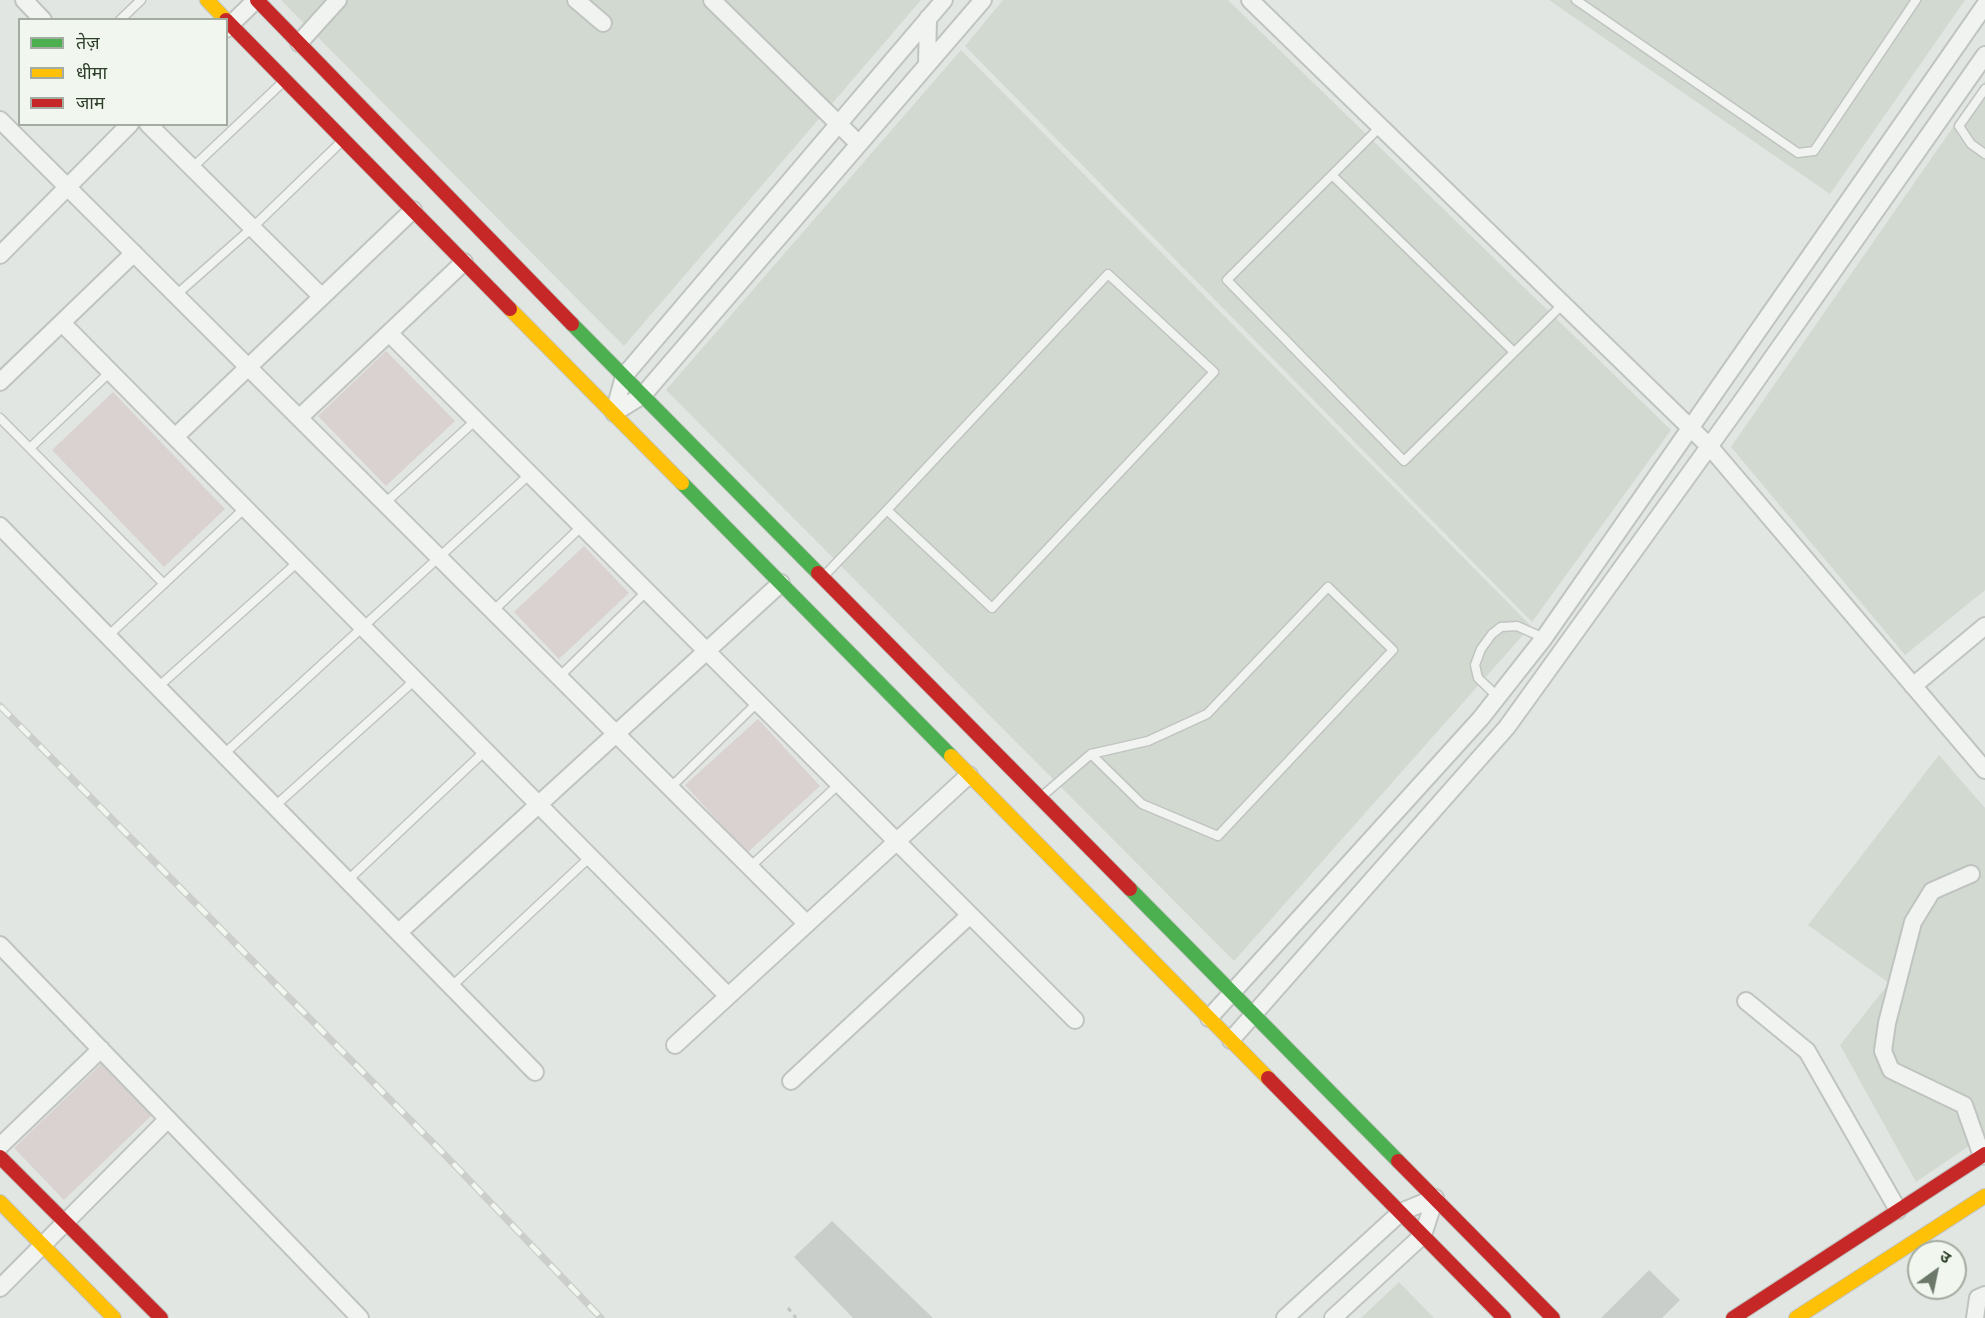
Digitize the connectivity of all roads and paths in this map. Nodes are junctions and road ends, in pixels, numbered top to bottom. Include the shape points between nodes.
1 (24, 0) edge
2 (141, 0) edge
3 (207, 0) edge
4 (257, 0) edge
5 (338, 0) edge
6 (576, 0) edge
7 (712, 0) edge
8 (944, 0) edge
9 (982, 0) edge
10 (1250, 0) edge
11 (1576, 0) edge
12 (1916, 0) edge
13 (1985, 5) edge
14 (41, 18) edge
15 (122, 18) edge
16 (222, 18) edge
17 (928, 18) junction
18 (228, 23) edge
19 (603, 23) dead end
20 (228, 25) edge
21 (299, 43) junction
22 (1985, 55) edge
23 (927, 65) junction
24 (285, 80) junction
25 (1985, 90) edge
26 (0, 121) edge
27 (838, 124) junction
28 (128, 126) edge
29 (150, 126) edge
30 (1380, 127) junction
31 (344, 139) junction
32 (859, 144) junction
33 (1985, 154) edge
34 (192, 168) junction
35 (1332, 175) junction
36 (69, 188) junction
37 (413, 210) junction
38 (252, 228) junction
39 (134, 253) junction
40 (0, 255) edge
41 (464, 262) junction
42 (176, 295) junction
43 (322, 297) junction
44 (1563, 304) junction
45 (62, 322) junction
46 (389, 333) junction
47 (1514, 352) junction
48 (248, 367) junction
49 (110, 372) junction
50 (624, 376) junction
51 (0, 382) edge
52 (643, 396) junction
53 (614, 413) junction
54 (0, 418) edge
55 (299, 418) junction
56 (476, 420) junction
57 (1690, 428) junction
58 (175, 437) junction
59 (1710, 447) junction
60 (30, 448) junction
61 (530, 474) junction
62 (385, 503) junction
63 (245, 508) junction
64 (887, 510) junction
65 (0, 526) edge
66 (582, 526) junction
67 (439, 557) junction
68 (298, 562) junction
69 (823, 578) junction
70 (781, 583) junction
71 (164, 584) junction
72 (647, 591) junction
73 (493, 611) junction
74 (1985, 626) edge
75 (363, 627) junction
76 (108, 636) junction
77 (1544, 638) junction
78 (707, 651) junction
79 (559, 677) junction
80 (415, 680) junction
81 (1913, 686) junction
82 (158, 687) junction
83 (1498, 697) junction
84 (758, 702) junction
85 (616, 734) junction
86 (485, 751) junction
87 (224, 754) junction
88 (1091, 754) junction
89 (1985, 770) edge
90 (969, 775) junction
91 (839, 784) junction
92 (670, 788) junction
93 (1040, 797) junction
94 (538, 805) junction
95 (275, 806) junction
96 (897, 842) junction
97 (590, 857) junction
98 (750, 867) junction
99 (1971, 874) dead end
100 (348, 880) junction
101 (970, 915) junction
102 (807, 924) junction
103 (399, 932) junction
104 (0, 945) edge
105 (452, 986) junction
106 (1233, 993) junction
107 (728, 996) junction
108 (1746, 1001) dead end
109 (1255, 1015) junction
110 (1209, 1018) junction
111 (1075, 1020) dead end
112 (1231, 1040) junction
113 (675, 1045) dead end
114 (101, 1049) junction
115 (535, 1072) dead end
116 (791, 1081) dead end
117 (168, 1119) junction
118 (0, 1146) edge
119 (1983, 1155) edge
120 (0, 1157) edge
121 (1985, 1196) edge
122 (1435, 1198) junction
123 (0, 1203) edge
124 (1898, 1210) junction
125 (1401, 1212) junction
126 (64, 1221) junction
127 (1423, 1235) junction
128 (41, 1244) junction
129 (0, 1288) edge
130 (1985, 1295) edge
131 (788, 1308) dead end
132 (114, 1318) edge
133 (161, 1318) edge
134 (360, 1318) edge
135 (796, 1318) edge
136 (1285, 1318) edge
137 (1333, 1318) edge
138 (1504, 1318) edge
139 (1553, 1318) edge
140 (1733, 1318) edge
141 (1796, 1318) edge
142 (1975, 1318) edge

1 - 14 street
2 - 15 lane
3 - 16 street
4 - 18 street
4 - 21 street
5 - 21 street
6 - 19 street
7 - 27 street
8 - 17 street
9 - 23 street
10 - 30 street
11 - 12 lane via 1798,153 1814,151
13 - 57 street
17 - 23 street
17 - 27 street
20 - 24 street
21 - 50 street
22 - 59 street
23 - 32 street
24 - 31 street
24 - 34 lane
25 - 33 lane via 1959,126 1971,144
26 - 36 street
27 - 32 street
27 - 50 street
28 - 36 street
29 - 34 street
30 - 35 lane
30 - 44 street
31 - 37 street
31 - 38 lane
32 - 52 street
34 - 38 street
35 - 47 lane
35 - 47 lane via 1227,280 1404,461
36 - 39 street
36 - 40 street
37 - 41 street
37 - 43 street
38 - 42 lane
38 - 43 street
39 - 42 street
39 - 45 street
41 - 46 street
41 - 53 street
42 - 48 street
43 - 48 street
44 - 47 lane
44 - 57 street
45 - 49 street
45 - 51 street
46 - 55 street
46 - 56 street
48 - 55 street
48 - 58 street
49 - 58 street
49 - 60 lane
50 - 52 street
50 - 53 street
52 - 53 street
52 - 69 street
53 - 70 street
54 - 60 lane
55 - 62 street
56 - 61 street
56 - 62 lane
57 - 59 street
57 - 77 street
58 - 63 street
59 - 81 street
59 - 109 street via 1507,728
60 - 71 lane
61 - 66 street
61 - 67 lane
62 - 67 street
63 - 68 street
63 - 71 lane
64 - 64 lane via 1108,274 1214,372 992,608
64 - 69 lane
65 - 76 street
66 - 72 street
66 - 73 lane
67 - 73 street
67 - 75 lane
68 - 75 street
68 - 82 lane
69 - 93 street
70 - 78 street
70 - 90 street
71 - 76 lane
72 - 78 street
72 - 79 lane
73 - 79 street
74 - 81 street
75 - 80 street
75 - 87 lane
76 - 82 street
77 - 83 street
77 - 83 lane via 1517,626 1501,627 1492,634 1475,665 1478,678
78 - 84 street
78 - 85 street
79 - 85 street
80 - 86 street
80 - 95 lane
81 - 89 street
82 - 87 street
83 - 106 street
84 - 91 street
84 - 92 lane
85 - 92 street
85 - 94 street
86 - 94 street
86 - 100 lane
87 - 95 street
88 - 88 lane via 1148,741 1207,714 1328,587 1393,650 1218,836 1142,804
88 - 93 lane
90 - 96 street
90 - 110 street
91 - 96 street
91 - 98 lane
92 - 98 street
93 - 106 street
94 - 97 street
94 - 103 street
95 - 100 street
96 - 101 street
96 - 102 street
97 - 105 lane
97 - 107 street
98 - 102 street
99 - 119 street via 1932,891 1913,922 1883,1051 1890,1071 1964,1106
100 - 103 street
101 - 111 street
101 - 116 street
102 - 107 street
103 - 105 street
104 - 114 street
105 - 115 street
106 - 109 street
106 - 110 street
107 - 113 street
108 - 124 street via 1807,1051
109 - 112 street
109 - 122 street
110 - 112 street
112 - 125 street
114 - 117 street
114 - 118 street
117 - 126 street
117 - 134 street
119 - 124 street
120 - 126 street
121 - 141 street
122 - 125 street
122 - 127 street
122 - 139 street
123 - 128 street
124 - 140 street
125 - 127 street
125 - 136 street
126 - 128 street
126 - 133 street
127 - 137 street
127 - 138 street
128 - 129 street
128 - 132 street
130 - 142 street via 1978,1298
131 - 135 path

